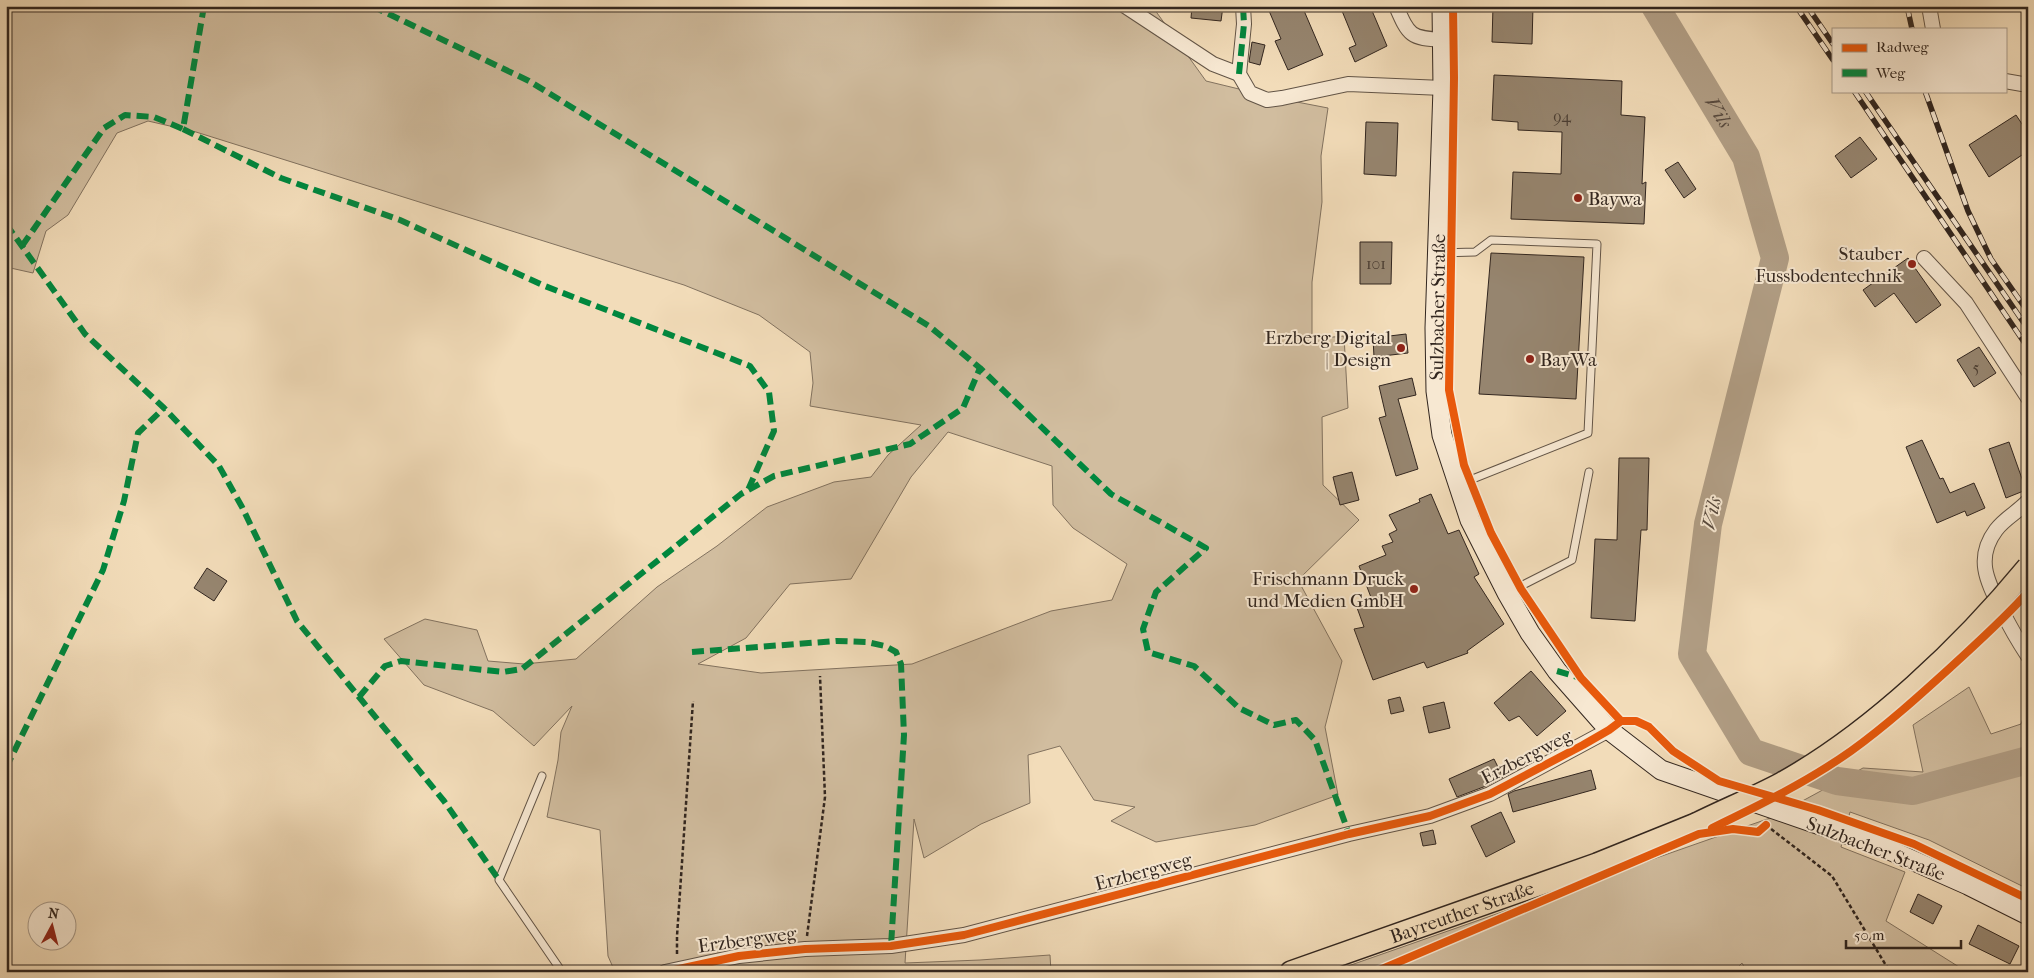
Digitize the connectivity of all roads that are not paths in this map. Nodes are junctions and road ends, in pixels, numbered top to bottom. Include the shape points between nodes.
1 (1125, 6) edge
2 (1242, 6) edge
3 (1396, 6) edge
4 (1442, 6) edge
5 (1929, 6) edge
6 (1933, 28) edge
7 (1443, 40) junction
8 (1239, 74) junction
9 (2006, 81) edge
10 (2028, 85) edge
11 (1443, 88) junction
12 (1436, 254) junction
13 (1924, 258) dead end
14 (2028, 398) edge
15 (1589, 472) dead end
16 (1457, 485) junction
17 (2028, 501) edge
18 (2028, 566) edge
19 (1507, 593) junction
20 (2028, 656) edge
21 (1609, 730) junction
22 (542, 776) dead end
23 (2028, 914) edge
24 (671, 970) edge
25 (562, 972) edge
26 (1291, 972) edge

1 - 8 street via 1213,64
2 - 8 street via 1244,24
3 - 7 street via 1406,28 1419,38
4 - 7 main road, Sulzbacher Straße
5 - 6 street
7 - 11 main road, Sulzbacher Straße
8 - 11 street via 1250,93 1267,100 1348,84
9 - 10 street
11 - 12 main road, Sulzbacher Straße
12 - 16 main road, Sulzbacher Straße via 1436,391 1442,435
12 - 16 lane via 1475,252 1491,240 1597,244 1588,433
13 - 14 street via 1966,303
15 - 19 lane via 1572,560
16 - 19 main road, Sulzbacher Straße via 1470,520
17 - 20 street via 1996,530 1988,544 1984,565 1987,582
18 - 26 main road, Bayreuther Straße, bridge via 1958,644 1913,686 1858,732 1782,783 1696,824 1588,867
19 - 21 main road, Sulzbacher Straße via 1530,634 1557,671
21 - 23 main road, Sulzbacher Straße via 1661,770 1878,845
21 - 24 street, Erzbergweg via 1490,794 1430,816 1349,834 964,935 891,946 805,949 738,956
22 - 25 lane via 499,880

